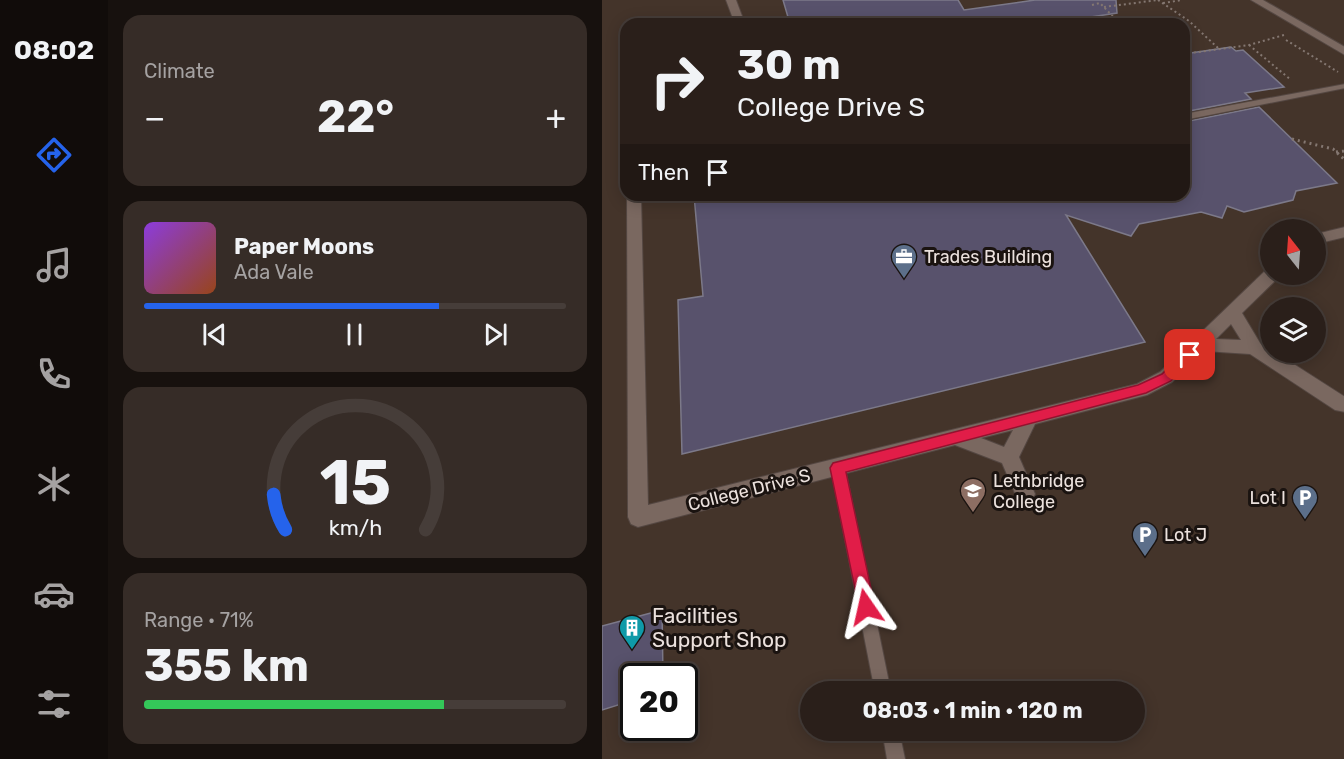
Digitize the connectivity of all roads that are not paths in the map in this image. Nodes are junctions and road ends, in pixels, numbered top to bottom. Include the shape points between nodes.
1 (731, 0) edge
2 (1256, 0) edge
3 (738, 18) edge
4 (1344, 51) edge
5 (1344, 86) edge
6 (1190, 116) edge
7 (634, 201) edge
8 (1344, 232) edge
9 (1326, 236) edge
10 (1261, 285) edge
11 (1233, 313) junction
12 (1201, 344) junction
13 (1254, 348) junction
14 (1342, 405) dead end
15 (1028, 420) junction
16 (958, 438) junction
17 (1008, 457) junction
18 (838, 468) junction
19 (1025, 494) dead end
20 (881, 681) edge
21 (892, 741) edge
22 (896, 759) edge

1 - 3 street
2 - 4 street
5 - 6 lane
7 - 18 street, College Drive S via 638,517
8 - 9 street
10 - 11 street, College Drive S
11 - 12 street, College Drive S
11 - 13 street
12 - 13 street
12 - 15 street, College Drive S via 1166,377 1141,390
13 - 14 street
15 - 16 street, College Drive S
15 - 17 street
16 - 17 street
16 - 18 street, College Drive S
17 - 19 street
18 - 20 lane
21 - 22 lane

